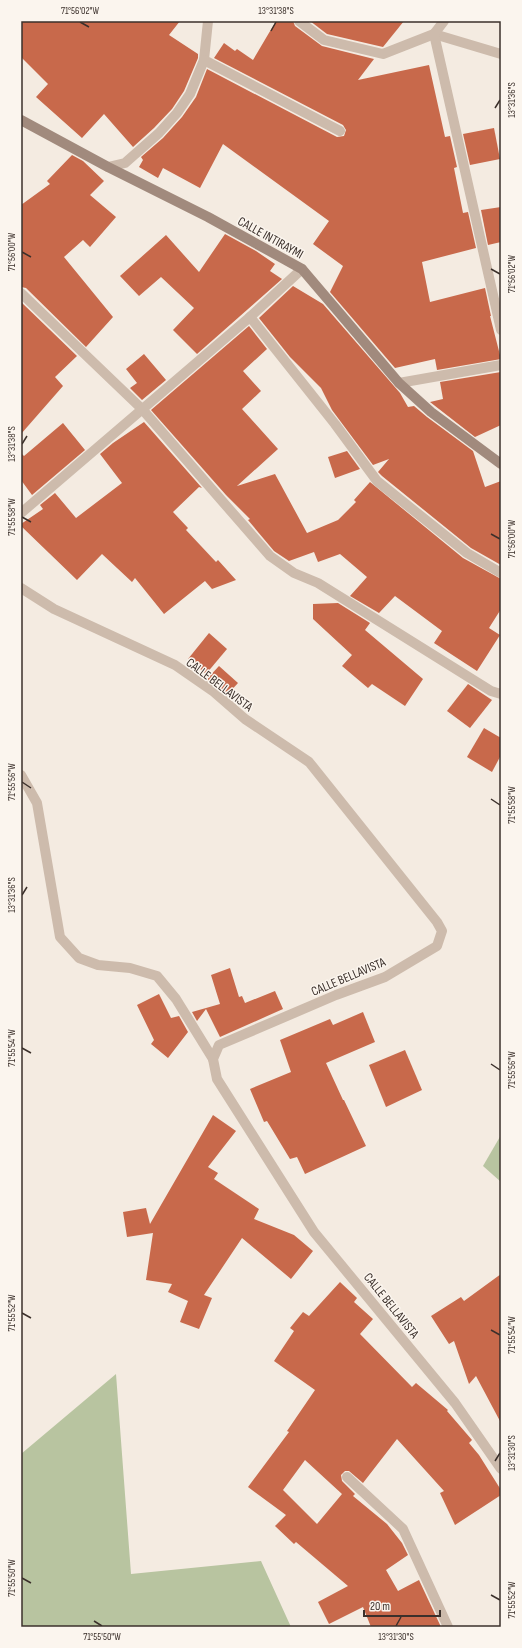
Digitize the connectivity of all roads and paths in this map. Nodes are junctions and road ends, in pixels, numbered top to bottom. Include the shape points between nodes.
1 (208, 21) edge
2 (299, 21) edge
3 (444, 21) edge
4 (434, 34) junction
5 (501, 54) edge
6 (204, 60) junction
7 (21, 120) edge
8 (340, 131) dead end
9 (108, 167) junction
10 (302, 269) junction
11 (21, 293) edge
12 (250, 316) junction
13 (501, 330) edge
14 (501, 366) edge
15 (399, 383) junction
16 (142, 409) junction
17 (501, 464) edge
18 (21, 513) edge
19 (501, 573) edge
20 (21, 588) edge
21 (501, 694) edge
22 (21, 775) edge
23 (213, 1060) junction
24 (501, 1469) edge
25 (346, 1477) dead end
26 (448, 1627) edge

1 - 6 street
2 - 4 street via 324,40 383,54
3 - 4 street
4 - 5 street
4 - 13 street
6 - 8 street
6 - 9 street via 190,94 177,113 125,163
7 - 9 main road, CALLE INTIRAYMI
9 - 10 main road, CALLE INTIRAYMI via 208,217
10 - 12 street
10 - 15 main road, CALLE INTIRAYMI
11 - 16 street
12 - 16 street
12 - 19 street via 378,481 467,553
14 - 15 street
15 - 17 main road, CALLE INTIRAYMI via 431,412
16 - 18 street
16 - 21 street via 270,556 491,691
20 - 23 street, CALLE BELLAVISTA via 54,609 175,665 214,692 245,719 310,762 438,922 442,931 437,946 385,977 219,1045
22 - 23 street via 37,803 60,937 79,958 98,965 130,968 157,976 176,999
23 - 24 street, CALLE BELLAVISTA via 217,1079 314,1232 456,1403
25 - 26 street via 403,1529

